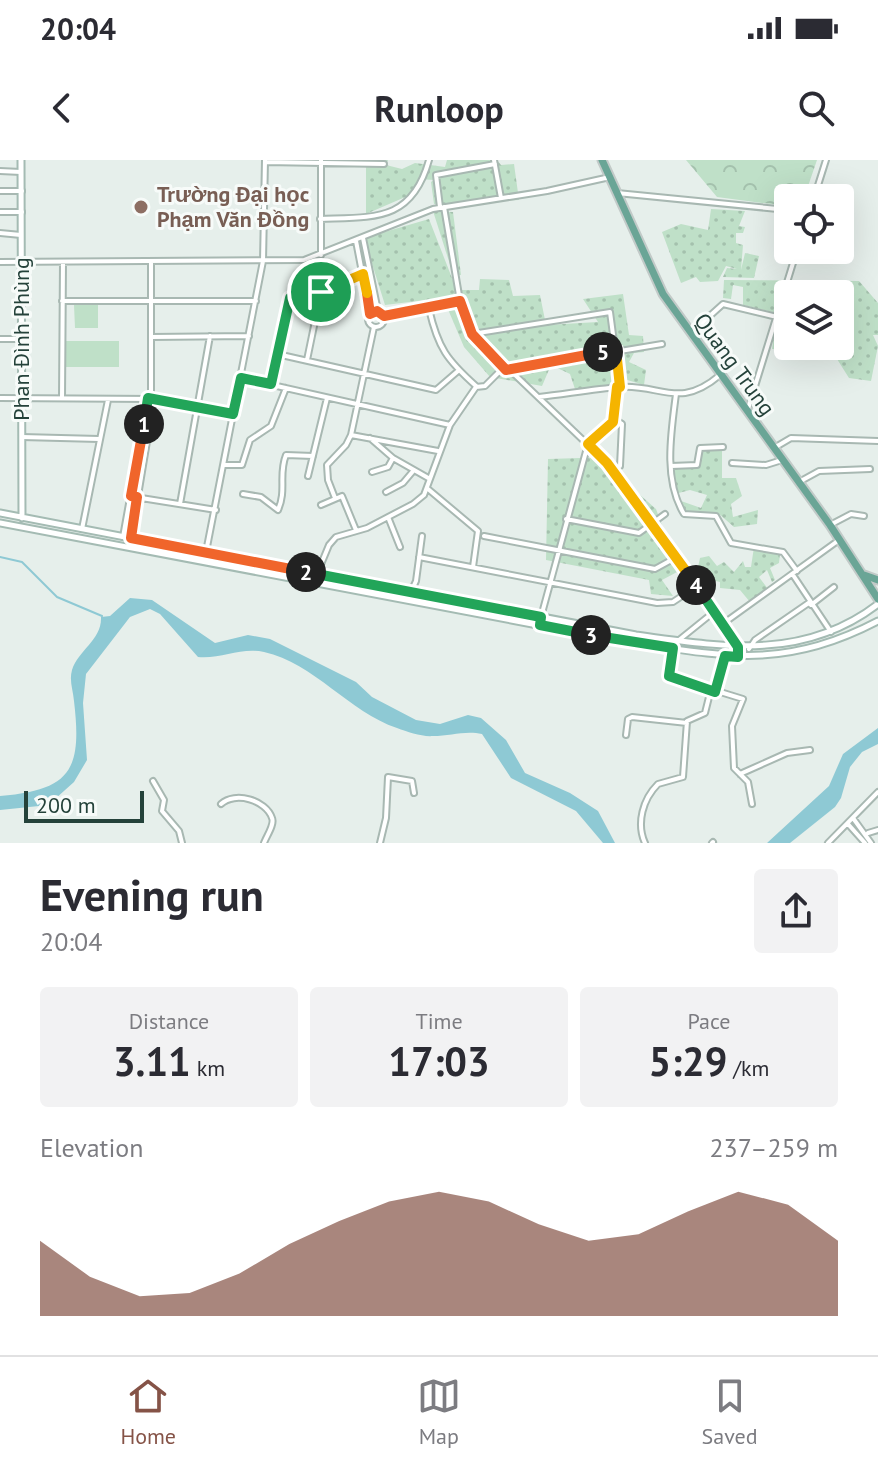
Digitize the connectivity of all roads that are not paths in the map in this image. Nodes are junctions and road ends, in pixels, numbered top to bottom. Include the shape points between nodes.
1 (21, 160) edge
2 (429, 160) edge
3 (474, 160) edge
4 (602, 160) edge
5 (826, 160) edge
6 (265, 161) edge
7 (321, 162) edge
8 (495, 162) edge
9 (384, 164) dead end
10 (476, 167) junction
11 (0, 171) edge
12 (21, 172) junction
13 (610, 177) junction
14 (818, 184) edge
15 (0, 191) edge
16 (22, 191) junction
17 (617, 193) junction
18 (501, 198) junction
19 (442, 207) junction
20 (774, 209) edge
21 (0, 212) edge
22 (22, 212) junction
23 (320, 219) junction
24 (0, 233) edge
25 (21, 235) junction
26 (363, 238) junction
27 (356, 241) junction
28 (321, 255) junction
29 (151, 261) junction
30 (263, 261) junction
31 (0, 262) edge
32 (21, 262) junction
33 (63, 263) junction
34 (363, 274) junction
35 (321, 292) junction
36 (62, 301) junction
37 (151, 301) junction
38 (256, 301) junction
39 (460, 301) junction
40 (429, 309) junction
41 (378, 311) junction
42 (370, 314) junction
43 (384, 316) junction
44 (774, 316) edge
45 (774, 326) edge
46 (374, 327) junction
47 (472, 334) junction
48 (690, 334) junction
49 (210, 336) junction
50 (249, 336) junction
51 (151, 337) junction
52 (0, 339) edge
53 (21, 339) junction
54 (662, 344) dead end
55 (616, 350) junction
56 (277, 354) junction
57 (307, 360) junction
58 (505, 369) junction
59 (458, 371) junction
60 (364, 372) junction
61 (720, 375) junction
62 (241, 378) junction
63 (271, 384) junction
64 (476, 387) junction
65 (619, 387) junction
66 (286, 388) junction
67 (676, 394) junction
68 (22, 397) junction
69 (539, 397) junction
70 (0, 398) edge
71 (62, 398) junction
72 (327, 398) junction
73 (151, 399) junction
74 (108, 400) junction
75 (356, 405) junction
76 (198, 407) junction
77 (747, 411) junction
78 (233, 414) junction
79 (614, 419) junction
80 (450, 425) junction
81 (351, 435) junction
82 (22, 437) junction
83 (370, 438) junction
84 (99, 439) junction
85 (878, 441) edge
86 (588, 444) junction
87 (723, 447) dead end
88 (774, 448) junction
89 (438, 451) junction
90 (313, 456) junction
91 (393, 458) junction
92 (782, 460) junction
93 (732, 463) dead end
94 (224, 465) junction
95 (620, 466) dead end
96 (671, 466) junction
97 (870, 469) dead end
98 (414, 470) junction
99 (372, 472) dead end
100 (308, 476) dead end
101 (430, 479) junction
102 (799, 482) junction
103 (428, 489) junction
104 (386, 492) dead end
105 (243, 494) dead end
106 (134, 496) junction
107 (335, 498) junction
108 (180, 504) junction
109 (321, 505) dead end
110 (216, 510) junction
111 (0, 513) edge
112 (665, 514) dead end
113 (864, 516) dead end
114 (388, 517) junction
115 (22, 518) junction
116 (566, 519) junction
117 (0, 523) edge
118 (652, 524) junction
119 (830, 525) junction
120 (82, 529) junction
121 (356, 530) junction
122 (422, 536) dead end
123 (484, 536) dead end
124 (123, 537) junction
125 (131, 538) junction
126 (840, 539) junction
127 (400, 547) dead end
128 (557, 551) junction
129 (208, 553) junction
130 (419, 557) junction
131 (676, 557) junction
132 (207, 561) junction
133 (473, 568) junction
134 (795, 573) junction
135 (317, 574) junction
136 (864, 575) junction
137 (878, 580) edge
138 (549, 582) junction
139 (697, 586) junction
140 (834, 587) dead end
141 (412, 592) junction
142 (412, 600) junction
143 (878, 602) edge
144 (810, 603) junction
145 (715, 611) junction
146 (541, 617) junction
147 (878, 622) edge
148 (724, 623) junction
149 (540, 625) junction
150 (831, 632) junction
151 (678, 641) junction
152 (836, 641) junction
153 (738, 647) junction
154 (673, 648) junction
155 (749, 649) junction
156 (725, 656) junction
157 (738, 657) junction
158 (714, 692) junction
159 (687, 723) junction
160 (626, 735) dead end
161 (810, 750) dead end
162 (740, 774) junction
163 (153, 781) dead end
164 (878, 792) edge
165 (414, 793) dead end
166 (221, 804) dead end
167 (752, 804) dead end
168 (853, 818) junction
169 (848, 824) junction
170 (878, 830) edge
171 (868, 833) junction
172 (182, 843) edge
173 (264, 843) edge
174 (380, 843) edge
175 (645, 843) edge
176 (828, 843) edge
177 (865, 843) edge
178 (871, 843) edge

1 - 12 street, Phan Đình Phùng
2 - 23 street via 409,202 374,218
3 - 10 street
4 - 13 main road, Quang Trung
5 - 14 street
6 - 7 street
6 - 30 street
7 - 9 street
7 - 23 street
8 - 10 street
8 - 18 street
10 - 19 street via 436,175
11 - 12 street
12 - 16 street, Phan Đình Phùng
13 - 17 main road, Quang Trung
13 - 18 street
15 - 16 street
16 - 22 street, Phan Đình Phùng
17 - 20 street
17 - 48 main road, Quang Trung via 663,294
18 - 19 street
19 - 26 street
19 - 39 street
21 - 22 street
22 - 25 street, Phan Đình Phùng
23 - 28 street
24 - 25 street
25 - 32 street, Phan Đình Phùng
26 - 27 street
26 - 41 street
27 - 28 street
27 - 34 street
28 - 30 street
29 - 30 street
29 - 33 street
29 - 37 street
30 - 38 street
31 - 32 street
32 - 33 street
32 - 53 street, Phan Đình Phùng
33 - 36 street
34 - 35 street
34 - 42 street
35 - 56 street via 290,298
35 - 57 street
36 - 37 street
36 - 71 street
37 - 38 street
37 - 51 street
38 - 50 street
39 - 40 street
39 - 47 street
40 - 43 street
40 - 59 street via 436,339
41 - 42 street
41 - 43 street
42 - 46 street
43 - 46 street
44 - 48 street via 723,304
45 - 77 street
46 - 60 street
47 - 55 street via 607,312
47 - 58 street
48 - 61 main road, Quang Trung
49 - 50 street
49 - 51 street
49 - 76 street
50 - 62 street
51 - 73 street
52 - 53 street
53 - 68 street, Phan Đình Phùng
54 - 55 street
55 - 58 street
55 - 65 street
56 - 57 street
56 - 63 street
57 - 60 street
58 - 64 street
58 - 69 street
59 - 60 street via 436,390
59 - 64 street
60 - 75 street
61 - 67 street via 706,387
61 - 77 main road, Quang Trung
62 - 63 street
62 - 78 street
63 - 66 street
64 - 80 street
65 - 67 street
65 - 69 street
65 - 79 street
66 - 72 street
66 - 94 street via 271,426 250,440 242,465
67 - 96 street
68 - 70 street
68 - 71 street
68 - 82 street, Phan Đình Phùng
69 - 86 street
71 - 74 street
72 - 75 street
72 - 90 street
73 - 74 street
73 - 76 street
73 - 106 street
74 - 84 street
75 - 80 street
75 - 81 street
76 - 78 street
76 - 108 street
77 - 88 main road, Quang Trung
78 - 94 street
79 - 86 street
79 - 95 street via 624,432
80 - 89 street
81 - 83 street
81 - 107 street via 327,465
82 - 84 street
82 - 115 street, Phan Đình Phùng
83 - 89 street
83 - 91 street
84 - 120 street
85 - 88 street via 791,438
86 - 116 street
86 - 118 street
87 - 96 street via 700,448 697,465
88 - 92 main road, Quang Trung
89 - 101 street
90 - 100 street
90 - 105 street via 286,455 278,510 261,497
91 - 98 street
91 - 99 street via 388,467
92 - 93 street via 766,465
92 - 102 main road, Quang Trung
94 - 110 street
96 - 134 street via 672,496 684,514 716,516 731,543 783,552
97 - 102 street via 819,471
98 - 101 street
98 - 104 street
101 - 103 street
102 - 119 main road, Quang Trung
103 - 114 street
103 - 133 street via 478,531
106 - 108 street
106 - 124 street
106 - 125 street
107 - 109 street
107 - 121 street via 344,497
108 - 110 street
110 - 129 street
111 - 115 street
112 - 118 street
113 - 119 street via 851,514
114 - 121 street
114 - 127 street
115 - 120 street
116 - 118 street via 639,533
116 - 128 street
117 - 132 street
118 - 131 street
119 - 126 main road, Quang Trung
120 - 124 street
121 - 135 street via 332,540
122 - 130 street
123 - 128 street
124 - 125 street
125 - 129 street
126 - 134 street
126 - 136 main road, Quang Trung
128 - 131 street via 655,569
128 - 138 street
129 - 132 street
129 - 135 street
130 - 133 street
130 - 141 street
131 - 139 street
132 - 142 street
133 - 138 street
134 - 144 street
134 - 148 street
135 - 141 street
136 - 137 main road
136 - 143 main road, Quang Trung
138 - 139 street via 664,603
138 - 146 street
139 - 145 street
140 - 144 street
141 - 142 street
141 - 146 street
142 - 149 street
143 - 150 street via 858,620
144 - 150 street
144 - 155 street
145 - 148 street
145 - 151 street
146 - 149 street
146 - 151 street
147 - 152 street
148 - 153 street
149 - 154 street
150 - 152 street
150 - 155 street
151 - 153 street
152 - 157 street via 779,656
153 - 155 street
153 - 157 street
154 - 156 street
154 - 158 street via 669,676
156 - 157 street
156 - 158 street
158 - 159 street via 705,713
158 - 162 street via 743,699 732,726 734,768
159 - 160 street via 632,717
159 - 175 street via 684,775 652,789 639,823
161 - 162 street via 787,753
162 - 167 street via 749,785
163 - 172 street via 164,800 162,811
164 - 168 street
165 - 174 street via 412,781 388,777
166 - 173 street via 235,797 251,798 271,815
168 - 169 street
168 - 171 street
169 - 176 street
169 - 177 street
170 - 171 street
171 - 178 street

